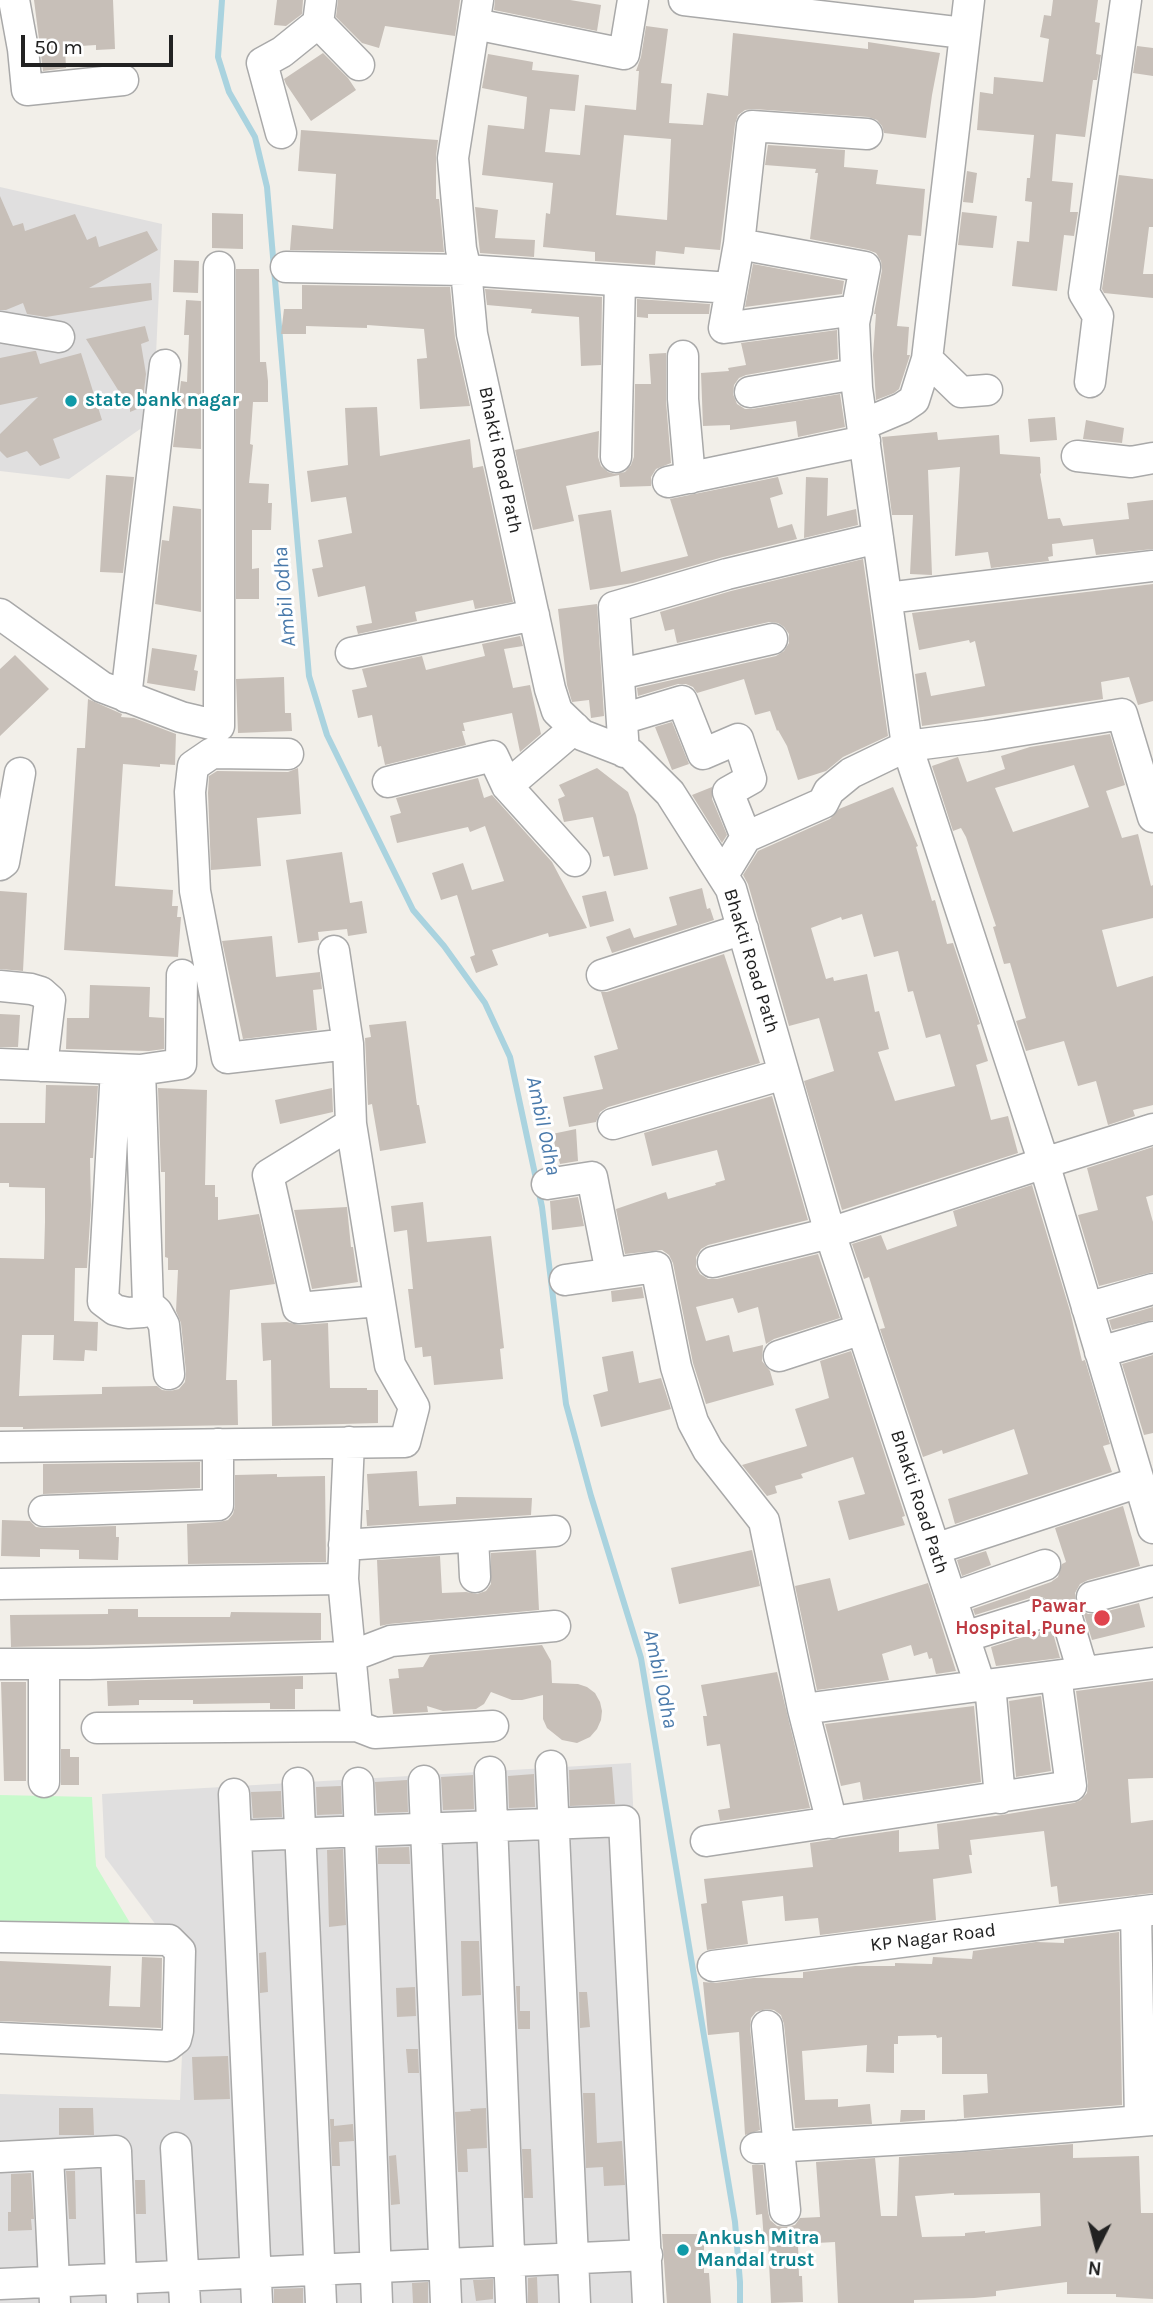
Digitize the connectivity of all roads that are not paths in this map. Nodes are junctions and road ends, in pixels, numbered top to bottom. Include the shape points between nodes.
1 (633, 0) edge
2 (684, 0) edge
3 (969, 0) edge
4 (1126, 0) edge
5 (16, 4) edge
6 (320, 12) edge
7 (476, 12) edge
8 (964, 33) junction
9 (359, 65) dead end
10 (122, 80) dead end
11 (281, 133) dead end
12 (867, 134) dead end
13 (738, 244) junction
14 (219, 267) dead end
15 (286, 267) dead end
16 (466, 270) junction
17 (620, 281) junction
18 (731, 288) junction
19 (857, 310) junction
20 (0, 327) edge
21 (59, 337) dead end
22 (683, 356) dead end
23 (927, 359) junction
24 (166, 365) dead end
25 (856, 374) junction
26 (1090, 382) dead end
27 (987, 390) dead end
28 (750, 392) dead end
29 (864, 433) junction
30 (1077, 456) dead end
31 (616, 457) dead end
32 (1153, 458) edge
33 (878, 538) junction
34 (1153, 566) edge
35 (887, 598) junction
36 (0, 614) edge
37 (534, 615) junction
38 (772, 639) dead end
39 (351, 653) dead end
40 (620, 674) junction
41 (127, 697) junction
42 (622, 719) junction
43 (575, 728) junction
44 (907, 746) junction
45 (624, 752) junction
46 (288, 754) dead end
47 (20, 773) dead end
48 (388, 782) dead end
49 (507, 786) junction
50 (1153, 817) edge
51 (746, 837) junction
52 (575, 861) dead end
53 (0, 865) edge
54 (723, 875) junction
55 (743, 929) junction
56 (334, 951) dead end
57 (183, 975) dead end
58 (602, 975) dead end
59 (0, 986) edge
60 (348, 1044) junction
61 (0, 1064) edge
62 (43, 1066) junction
63 (128, 1070) junction
64 (784, 1074) junction
65 (351, 1124) junction
66 (613, 1124) dead end
67 (1153, 1129) edge
68 (1044, 1163) junction
69 (547, 1184) dead end
70 (830, 1233) junction
71 (712, 1262) dead end
72 (611, 1273) junction
73 (565, 1280) dead end
74 (1153, 1289) edge
75 (379, 1301) junction
76 (148, 1304) junction
77 (1087, 1308) junction
78 (862, 1329) junction
79 (1153, 1337) edge
80 (1100, 1352) junction
81 (779, 1356) dead end
82 (169, 1374) dead end
83 (349, 1442) junction
84 (218, 1444) junction
85 (0, 1447) edge
86 (1145, 1490) edge
87 (44, 1511) dead end
88 (1153, 1528) edge
89 (555, 1531) dead end
90 (473, 1537) junction
91 (344, 1545) junction
92 (935, 1549) junction
93 (1045, 1565) dead end
94 (475, 1577) dead end
95 (343, 1579) junction
96 (1153, 1581) edge
97 (0, 1584) edge
98 (1092, 1597) dead end
99 (951, 1598) junction
100 (555, 1626) dead end
101 (964, 1637) junction
102 (349, 1657) junction
103 (1153, 1663) edge
104 (0, 1664) edge
105 (44, 1664) junction
106 (1070, 1674) junction
107 (985, 1685) junction
108 (803, 1709) junction
109 (357, 1726) junction
110 (493, 1726) dead end
111 (97, 1728) dead end
112 (551, 1766) dead end
113 (490, 1772) dead end
114 (424, 1781) dead end
115 (44, 1782) dead end
116 (298, 1783) dead end
117 (358, 1783) dead end
118 (234, 1794) dead end
119 (1000, 1798) junction
120 (832, 1823) junction
121 (554, 1824) junction
122 (492, 1826) junction
123 (426, 1829) junction
124 (360, 1832) junction
125 (300, 1834) junction
126 (236, 1836) junction
127 (706, 1841) dead end
128 (1145, 1911) edge
129 (0, 1937) edge
130 (713, 1966) dead end
131 (767, 2025) dead end
132 (0, 2038) edge
133 (1147, 2120) edge
134 (176, 2147) dead end
135 (767, 2147) junction
136 (48, 2155) junction
137 (0, 2157) edge
138 (785, 2210) dead end
139 (647, 2255) junction
140 (573, 2258) junction
141 (510, 2261) junction
142 (445, 2264) junction
143 (374, 2267) junction
144 (319, 2270) junction
145 (256, 2273) junction
146 (0, 2284) edge
147 (184, 2289) edge
148 (122, 2291) edge
149 (55, 2292) edge
150 (257, 2303) edge
151 (321, 2303) edge
152 (377, 2303) edge
153 (446, 2303) edge
154 (511, 2303) edge
155 (575, 2303) edge
156 (649, 2303) edge

1 - 7 street via 624,54
2 - 8 street
3 - 8 street
4 - 26 street via 1084,292 1098,316
5 - 10 street via 26,90
6 - 9 street
6 - 11 street via 282,52 261,63
7 - 16 street, Bhakti Road Path via 453,158
8 - 23 street
12 - 13 street via 752,126
13 - 18 street
13 - 19 street via 865,267
14 - 41 street via 219,726
15 - 16 street
16 - 17 street
16 - 37 street, Bhakti Road Path via 472,334
17 - 18 street
17 - 31 street
18 - 19 street via 724,328
19 - 25 street
20 - 21 street
22 - 29 street via 679,480
23 - 27 street via 961,392
23 - 29 street via 914,400
24 - 41 street
25 - 28 street
25 - 29 street
29 - 33 street
30 - 32 street via 1131,462
33 - 35 street
33 - 40 street via 614,607
34 - 35 street
35 - 44 street
36 - 41 street via 102,687
37 - 39 street
37 - 43 street, Bhakti Road Path via 557,711
38 - 40 street
40 - 42 street
42 - 45 street
42 - 51 street via 682,701 703,754 738,739 751,779 728,792
43 - 45 street, Bhakti Road Path
43 - 49 street
44 - 50 street via 1122,714
44 - 51 street via 851,773 829,791 824,803
44 - 68 street
45 - 54 street, Bhakti Road Path via 670,793
46 - 60 street via 212,753 193,766 195,891 227,1059
47 - 53 street
48 - 49 street via 493,756
49 - 52 street
51 - 54 street
54 - 55 street, Bhakti Road Path
55 - 58 street
55 - 64 street, Bhakti Road Path
56 - 60 street
57 - 63 street via 181,1064
59 - 62 street via 31,989 50,1000
60 - 65 street
61 - 62 street
62 - 63 street
63 - 76 street
63 - 76 street via 103,1301 128,1313 143,1312
64 - 66 street
64 - 70 street, Bhakti Road Path
65 - 75 street
65 - 75 street via 268,1175 298,1308
67 - 68 street
68 - 70 street
68 - 77 street
69 - 72 street via 592,1177
70 - 71 street
70 - 78 street, Bhakti Road Path
72 - 73 street
72 - 108 street via 656,1267 676,1367 694,1422 708,1450 764,1521
74 - 77 street
75 - 83 street via 390,1365 414,1407 405,1442
76 - 82 street via 164,1325
77 - 80 street
78 - 81 street
78 - 92 street, Bhakti Road Path
79 - 80 street
80 - 86 street
83 - 84 street
83 - 91 street
84 - 85 street
84 - 87 street via 218,1505
86 - 88 street
86 - 92 street
89 - 90 street
90 - 91 street
90 - 94 street
91 - 95 street
92 - 99 street, Bhakti Road Path
93 - 99 street
95 - 97 street
95 - 102 street
96 - 98 street
99 - 101 street, Bhakti Road Path
100 - 102 street via 391,1641
101 - 106 street via 1052,1616
101 - 107 street, Bhakti Road Path
102 - 105 street
102 - 109 street
103 - 106 street
104 - 105 street
105 - 115 street
106 - 107 street
106 - 119 street via 1071,1786
107 - 108 street
107 - 119 street, Bhakti Road Path
108 - 120 street
109 - 110 street via 375,1733
109 - 111 street
112 - 121 street
113 - 122 street
114 - 123 street
116 - 125 street
117 - 124 street
118 - 126 street
119 - 120 street
120 - 127 street
121 - 122 street
121 - 139 street via 624,1821
121 - 140 street
122 - 123 street
122 - 141 street
123 - 124 street
123 - 142 street
124 - 125 street
124 - 143 street
125 - 126 street
125 - 144 street
126 - 145 street
128 - 130 street, KP Nagar Road
128 - 133 street
129 - 132 street via 169,1940 180,1951 178,2031 167,2046
131 - 135 street
133 - 135 street
134 - 147 street
135 - 138 street
136 - 137 street
136 - 148 street via 116,2151
136 - 149 street
139 - 140 street
139 - 156 street
140 - 141 street
140 - 155 street
141 - 142 street
141 - 154 street
142 - 143 street
142 - 153 street
143 - 144 street
143 - 152 street
144 - 145 street
144 - 151 street
145 - 147 street
145 - 150 street
146 - 149 street
147 - 148 street
148 - 149 street

